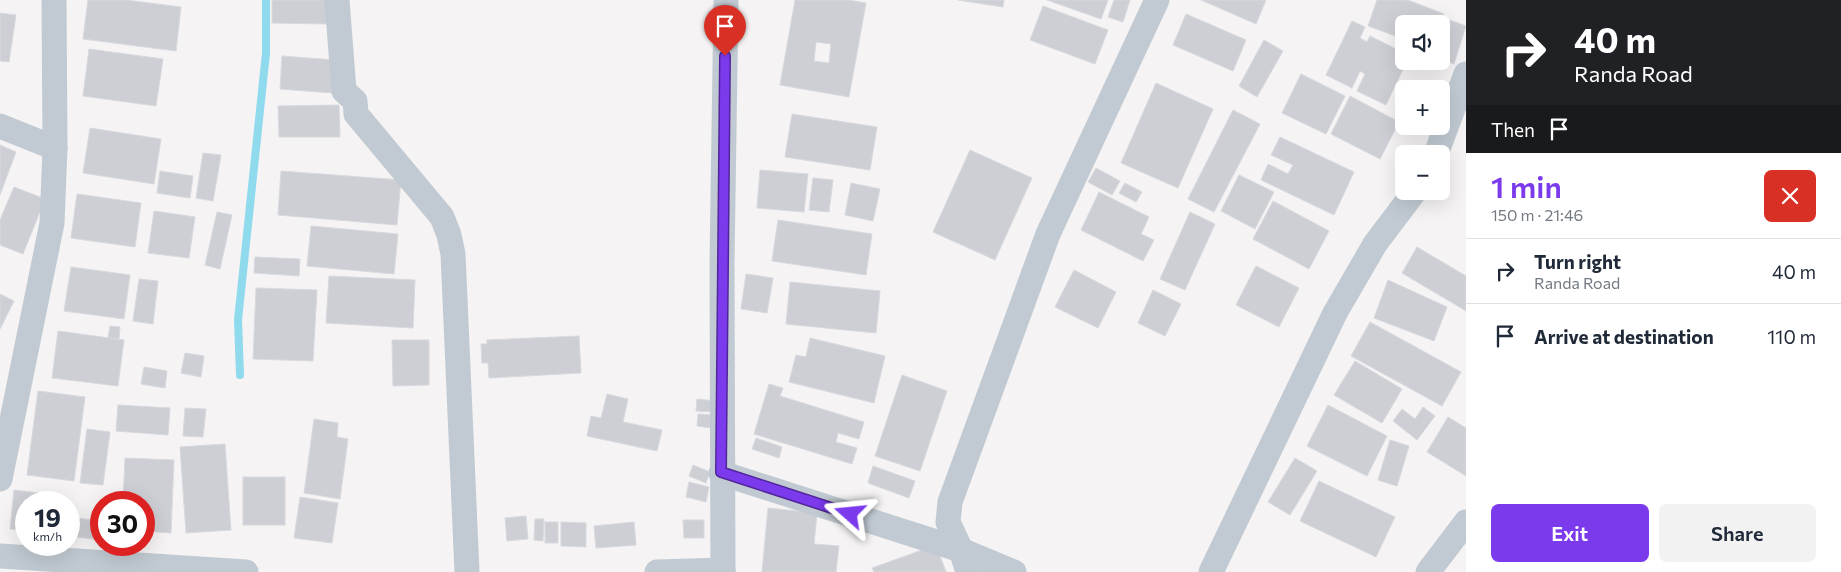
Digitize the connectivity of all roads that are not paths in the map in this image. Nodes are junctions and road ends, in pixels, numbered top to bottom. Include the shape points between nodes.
1 (54, 0) edge
2 (337, 0) edge
3 (726, 0) edge
4 (1157, 0) edge
5 (1466, 74) edge
6 (0, 126) edge
7 (1439, 145) edge
8 (55, 148) junction
9 (1408, 200) edge
10 (4, 436) edge
11 (721, 472) junction
12 (0, 479) edge
13 (1466, 522) edge
14 (0, 556) edge
15 (965, 561) edge
16 (723, 571) edge
17 (246, 572) edge
18 (467, 572) edge
19 (656, 572) edge
20 (1014, 572) edge
21 (1211, 572) edge
22 (1428, 572) edge

1 - 8 street
2 - 18 street via 344,91 355,101 356,114 442,217 449,235 453,254
3 - 11 street
4 - 15 street via 1048,234 950,502 948,522
5 - 7 street
6 - 8 street
8 - 10 street via 52,223
9 - 21 street via 1375,244 1335,313
10 - 12 street
11 - 15 street
11 - 16 street
13 - 22 street
14 - 17 street
15 - 20 street
16 - 19 street

